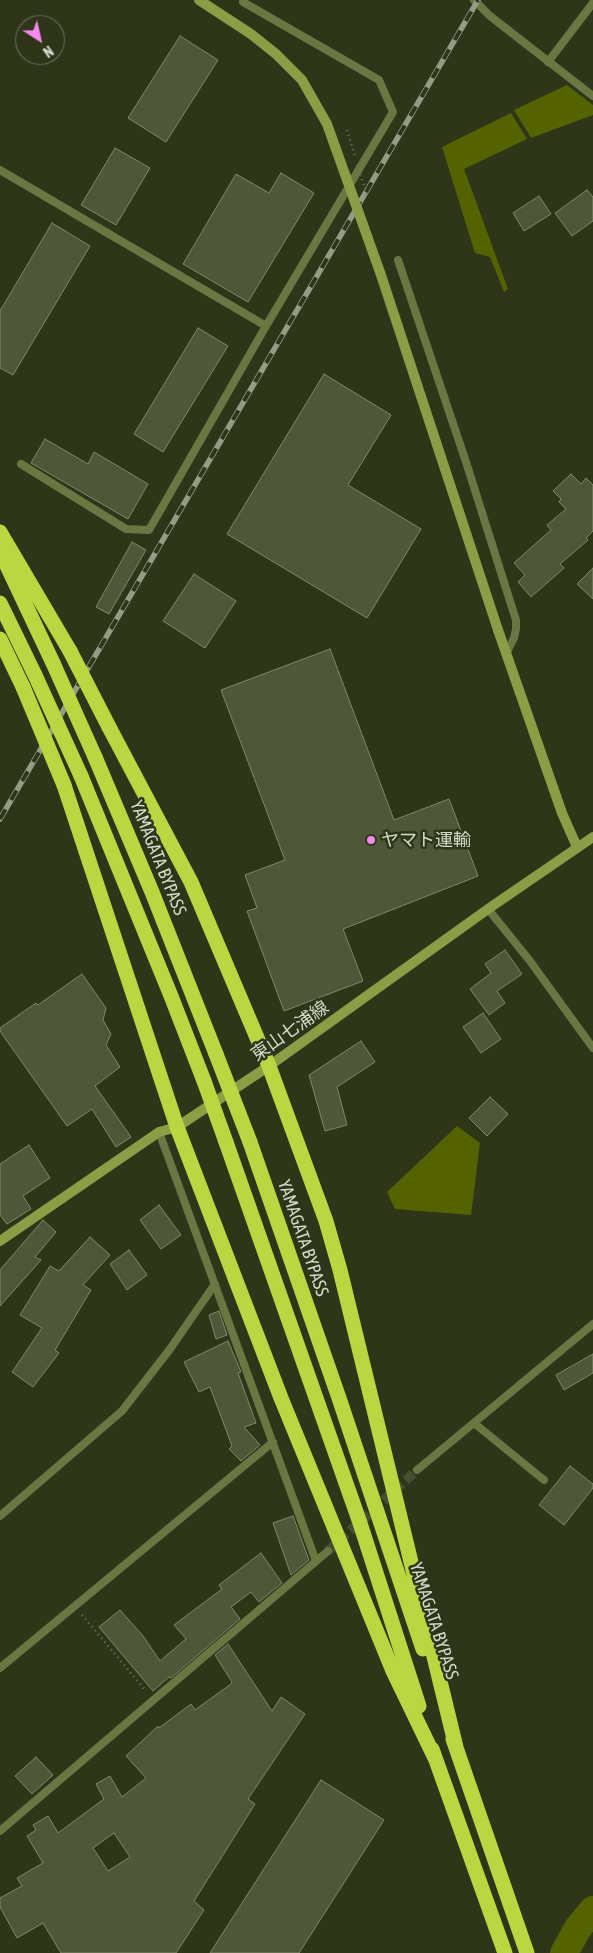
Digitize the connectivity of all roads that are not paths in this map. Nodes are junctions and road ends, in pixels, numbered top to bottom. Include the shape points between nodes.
1 (199, 0) edge
2 (474, 0) edge
3 (242, 1) edge
4 (593, 4) edge
5 (548, 62) junction
6 (593, 96) edge
7 (0, 170) edge
8 (398, 260) dead end
9 (266, 326) junction
10 (21, 464) dead end
11 (0, 532) edge
12 (0, 551) edge
13 (0, 603) edge
14 (0, 639) edge
15 (506, 654) junction
16 (593, 837) edge
17 (577, 848) junction
18 (488, 909) junction
19 (593, 1048) edge
20 (269, 1066) junction
21 (178, 1127) junction
22 (159, 1132) junction
23 (0, 1241) edge
24 (215, 1284) junction
25 (593, 1324) edge
26 (474, 1423) junction
27 (273, 1442) junction
28 (417, 1470) tunnel mouth
29 (544, 1480) dead end
30 (0, 1516) edge
31 (328, 1551) tunnel mouth
32 (316, 1561) junction
33 (0, 1668) edge
34 (456, 1747) junction
35 (435, 1758) junction
36 (0, 1831) edge
37 (505, 1953) edge
38 (526, 1953) edge

1 - 15 street, bridge via 276,54 302,80 327,124 381,275
2 - 5 lane
3 - 9 lane via 379,80 393,112
4 - 5 lane
5 - 6 lane
7 - 9 lane
8 - 15 lane via 516,620 514,638
9 - 10 lane via 150,530 126,529
11 - 20 highway, bridge via 70,651 191,882
12 - 34 highway, YAMAGATA BYPASS, bridge via 95,756 156,901 250,1142
13 - 35 highway, bridge via 81,776 172,996 360,1523
14 - 21 highway, bridge via 64,785
15 - 17 street
16 - 17 street, 東山七浦線
17 - 18 street, 東山七浦線
18 - 19 lane
18 - 20 street, 東山七浦線
20 - 21 street, 東山七浦線
20 - 34 highway via 326,1221 340,1270
21 - 22 street, 東山七浦線
21 - 35 highway via 281,1398 393,1671
22 - 23 street, 東山七浦線
22 - 24 lane
24 - 27 lane
24 - 30 lane via 122,1411
25 - 26 lane
26 - 28 lane
26 - 29 lane
27 - 32 lane
27 - 33 lane
31 - 32 lane
32 - 36 lane
34 - 38 highway, YAMAGATA BYPASS
35 - 37 highway

